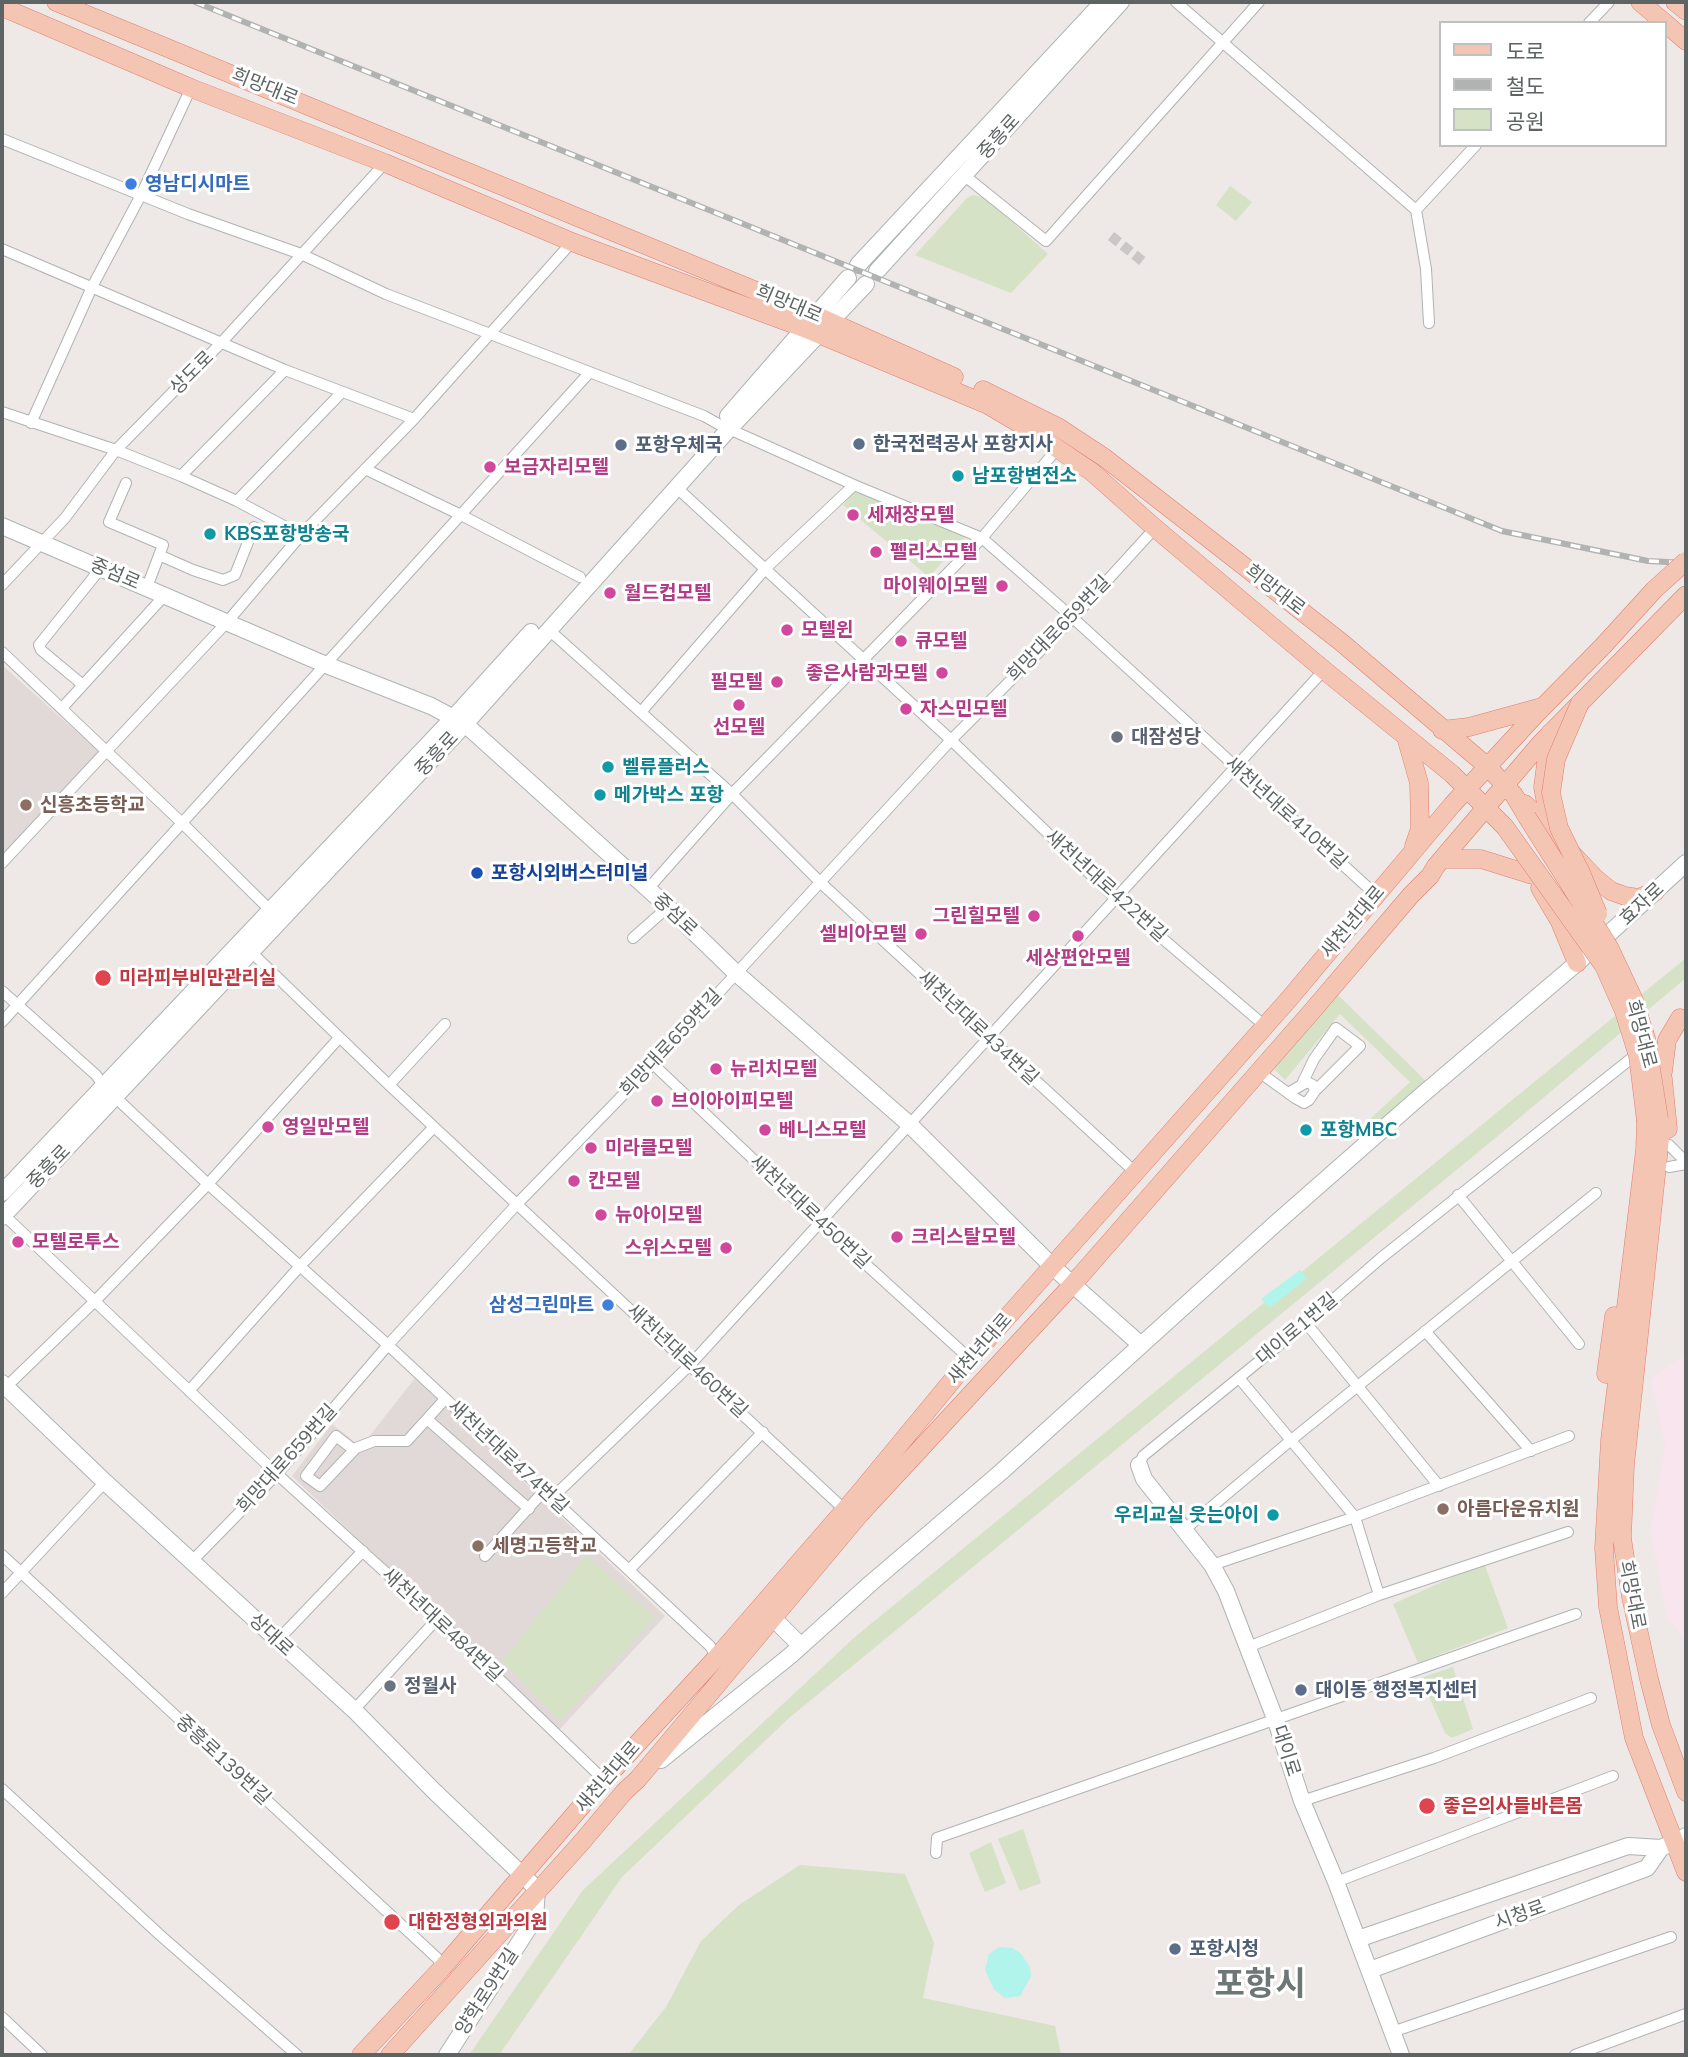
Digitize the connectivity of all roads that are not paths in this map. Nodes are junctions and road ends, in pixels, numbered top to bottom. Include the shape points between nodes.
1 (56, 2) edge
2 (1103, 2) edge
3 (1121, 2) edge
4 (1177, 2) edge
5 (1259, 2) edge
6 (1609, 2) edge
7 (1640, 2) edge
8 (1675, 2) edge
9 (74, 5) edge
10 (2, 7) edge
11 (1686, 11) edge
12 (1591, 21) edge
13 (1663, 21) edge
14 (1667, 25) edge
15 (63, 32) junction
16 (1686, 41) edge
17 (1223, 42) junction
18 (191, 88) junction
19 (2, 139) edge
20 (1474, 147) edge
21 (385, 163) junction
22 (965, 176) junction
23 (141, 195) junction
24 (1416, 210) junction
25 (572, 242) junction
26 (2, 249) edge
27 (301, 254) junction
28 (877, 271) dead end
29 (866, 284) dead end
30 (92, 288) junction
31 (1429, 323) dead end
32 (818, 325) junction
33 (489, 335) junction
34 (221, 343) junction
35 (285, 370) junction
36 (589, 373) junction
37 (342, 392) junction
38 (2, 412) edge
39 (414, 419) junction
40 (31, 424) junction
41 (724, 427) junction
42 (1057, 449) junction
43 (116, 450) junction
44 (366, 469) junction
45 (181, 476) junction
46 (126, 483) dead end
47 (854, 485) junction
48 (676, 487) junction
49 (237, 501) junction
50 (461, 514) junction
51 (2, 526) edge
52 (254, 527) dead end
53 (1155, 528) junction
54 (301, 536) junction
55 (982, 538) junction
56 (41, 543) junction
57 (159, 555) junction
58 (1686, 561) edge
59 (101, 568) junction
60 (766, 568) junction
61 (580, 577) junction
62 (2, 585) edge
63 (147, 587) junction
64 (165, 595) junction
65 (1686, 595) edge
66 (1073, 618) junction
67 (228, 621) junction
68 (548, 629) junction
69 (2, 652) edge
70 (863, 660) junction
71 (324, 664) junction
72 (1324, 670) junction
73 (83, 685) junction
74 (1580, 703) junction
75 (1542, 707) junction
76 (62, 708) junction
77 (641, 712) junction
78 (459, 721) junction
79 (1442, 730) junction
80 (1550, 733) junction
81 (1406, 737) junction
82 (951, 740) junction
83 (107, 752) junction
84 (1235, 767) junction
85 (1488, 767) junction
86 (1467, 789) junction
87 (1508, 789) junction
88 (732, 794) junction
89 (1489, 809) junction
90 (181, 822) junction
91 (1552, 834) junction
92 (1411, 853) junction
93 (1442, 859) junction
94 (2, 863) edge
95 (1686, 863) edge
96 (1532, 875) junction
97 (821, 883) junction
98 (648, 889) junction
99 (1655, 892) junction
100 (1376, 895) junction
101 (1115, 898) junction
102 (668, 907) junction
103 (270, 910) junction
104 (633, 938) dead end
105 (245, 946) junction
106 (1603, 946) junction
107 (1577, 963) junction
108 (736, 972) junction
109 (2, 991) edge
110 (18, 1006) junction
111 (1683, 1015) edge
112 (2, 1022) edge
113 (444, 1024) dead end
114 (1265, 1026) junction
115 (339, 1038) junction
116 (988, 1038) junction
117 (1653, 1050) junction
118 (1634, 1060) junction
119 (653, 1064) junction
120 (1259, 1072) junction
121 (1663, 1079) junction
122 (1302, 1084) junction
123 (103, 1085) junction
124 (389, 1085) junction
125 (1315, 1091) junction
126 (1288, 1093) junction
127 (116, 1098) junction
128 (1653, 1120) junction
129 (909, 1124) junction
130 (435, 1127) junction
131 (1680, 1164) edge
132 (1136, 1173) junction
133 (208, 1184) junction
134 (2, 1193) edge
135 (1596, 1193) dead end
136 (1458, 1195) junction
137 (518, 1203) junction
138 (3, 1216) edge
139 (820, 1223) junction
140 (1512, 1261) junction
141 (300, 1266) junction
142 (1053, 1267) junction
143 (1073, 1284) junction
144 (95, 1301) junction
145 (1306, 1323) junction
146 (1425, 1331) junction
147 (1578, 1344) dead end
148 (388, 1345) junction
149 (1141, 1345) junction
150 (970, 1359) junction
151 (690, 1365) junction
152 (1239, 1378) junction
153 (4, 1385) edge
154 (1357, 1388) junction
155 (189, 1391) junction
156 (445, 1399) junction
157 (427, 1419) junction
158 (763, 1432) junction
159 (1569, 1436) dead end
160 (308, 1438) junction
161 (1290, 1441) junction
162 (1619, 1441) junction
163 (354, 1450) junction
164 (1531, 1451) junction
165 (324, 1452) junction
166 (1139, 1465) joint
167 (277, 1474) junction
168 (105, 1482) junction
169 (1439, 1486) junction
170 (547, 1495) junction
171 (529, 1509) junction
172 (850, 1514) junction
173 (1355, 1517) junction
174 (1184, 1530) junction
175 (1568, 1532) dead end
176 (363, 1551) junction
177 (2, 1555) edge
178 (485, 1556) dead end
179 (192, 1561) junction
180 (1212, 1565) junction
181 (629, 1570) junction
182 (20, 1573) junction
183 (2, 1593) edge
184 (1379, 1595) junction
185 (1576, 1614) dead end
186 (437, 1619) junction
187 (774, 1619) junction
188 (276, 1641) junction
189 (801, 1646) junction
190 (1248, 1647) junction
191 (717, 1657) junction
192 (1591, 1698) dead end
193 (354, 1710) junction
194 (1276, 1721) junction
195 (1613, 1776) dead end
196 (638, 1779) junction
197 (604, 1780) junction
198 (2, 1789) edge
199 (1686, 1792) edge
200 (1302, 1801) junction
201 (1674, 1842) edge
202 (936, 1853) dead end
203 (1686, 1872) edge
204 (522, 1875) junction
205 (1336, 1882) junction
206 (537, 1889) junction
207 (1671, 1937) dead end
208 (1358, 1939) junction
209 (443, 1967) junction
210 (1370, 1970) junction
211 (1686, 2014) edge
212 (2, 2017) edge
213 (1392, 2032) junction
214 (42, 2055) edge
215 (297, 2055) edge
216 (361, 2055) edge
217 (390, 2055) edge
218 (447, 2055) edge
219 (1401, 2055) edge
220 (1575, 2055) edge

1 - 9 main road, 희망대로
2 - 32 main road, 중흥로 via 853,271
3 - 22 main road, 중흥로
4 - 17 street
5 - 17 street
6 - 12 street
7 - 13 main road
8 - 11 main road
9 - 15 street
9 - 32 main road, 희망대로
10 - 15 main road, 희망대로
14 - 16 main road
15 - 18 main road, 희망대로
17 - 22 street via 1046,241
17 - 24 street
18 - 21 main road, 희망대로
18 - 23 street
19 - 23 street, 새천년대로410번길
20 - 24 street
21 - 25 main road, 희망대로
21 - 27 street, 상도로
22 - 28 main road, 중흥로
23 - 27 street, 새천년대로410번길
23 - 30 street
24 - 31 street
25 - 32 main road, 희망대로
25 - 33 street
26 - 30 street
27 - 33 street, 새천년대로410번길
27 - 34 street, 상도로
29 - 32 main road, 중흥로
30 - 34 street
30 - 40 street
32 - 41 main road, 중흥로
32 - 42 main road, 희망대로 via 988,404
32 - 79 main road, 희망대로 via 998,397 1058,427 1105,458 1340,642
33 - 36 street, 새천년대로410번길
33 - 39 street
34 - 35 street
34 - 43 street, 상도로
35 - 37 street
35 - 45 street
36 - 41 street, 새천년대로410번길
36 - 50 street
37 - 39 street
37 - 49 street
38 - 40 street
39 - 44 street
40 - 43 street
41 - 47 street, 새천년대로410번길
41 - 48 main road, 중흥로
41 - 61 main road, 중흥로
42 - 53 main road, 희망대로 via 1092,472
42 - 55 street
43 - 45 street
43 - 56 street, 상도로
44 - 50 street
44 - 54 street
45 - 49 street
46 - 57 street via 109,522 163,545
47 - 55 street, 새천년대로410번길
47 - 60 street
48 - 60 street, 새천년대로422번길
48 - 68 main road, 중흥로
49 - 54 street
50 - 61 street
50 - 71 street
51 - 56 main road, 중섬로
52 - 57 street via 235,575 223,580
53 - 66 street, 희망대로659번길
53 - 72 main road, 희망대로
54 - 67 street
55 - 66 street, 새천년대로410번길
55 - 70 street
56 - 59 main road, 중섬로
56 - 62 street, 상도로
57 - 63 street
58 - 75 main road, 새천년대로, bridge
59 - 63 main road, 중섬로
59 - 73 street via 39,645
60 - 70 street, 새천년대로422번길
60 - 77 street
61 - 78 main road, 중흥로
63 - 64 main road, 중섬로
64 - 67 main road, 중섬로
64 - 73 street
65 - 74 main road, 새천년대로
66 - 82 street, 희망대로659번길
66 - 84 street, 새천년대로410번길
67 - 71 main road, 중섬로
67 - 83 street
68 - 77 street, 새천년대로434번길
68 - 78 main road, 중흥로
69 - 76 street
70 - 82 street, 새천년대로422번길
70 - 88 street
71 - 78 main road, 중섬로
71 - 90 street
72 - 81 main road, 희망대로
72 - 84 street
73 - 76 street
74 - 80 main road, 새천년대로
74 - 106 main road, bridge via 1556,759 1551,793 1559,828 1581,873
75 - 79 main road
75 - 85 main road, 새천년대로
76 - 83 street
77 - 88 street, 새천년대로434번길
78 - 98 main road, 중섬로
78 - 103 main road, 중흥로
78 - 105 main road, 중흥로
79 - 85 main road, 희망대로
80 - 87 main road, 새천년대로
80 - 91 main road via 1543,787
81 - 86 main road, 희망대로
81 - 92 main road via 1420,805 1420,830
82 - 97 street, 희망대로659번길
82 - 101 street, 새천년대로422번길
83 - 90 street
83 - 94 street
84 - 100 street, 새천년대로410번길
84 - 101 street
85 - 86 main road, 새천년대로
85 - 87 main road, 희망대로
86 - 89 main road, 희망대로
86 - 92 main road, 새천년대로
87 - 89 main road, 새천년대로
87 - 91 main road
87 - 106 main road, 희망대로, bridge
88 - 97 street, 새천년대로434번길
88 - 98 street
89 - 93 main road, 새천년대로
89 - 96 main road via 1499,833
89 - 128 main road, 희망대로, bridge via 1604,966 1624,1011
90 - 103 street
90 - 110 street
91 - 99 main road via 1611,891 1638,898
92 - 100 main road, 새천년대로
93 - 96 main road via 1482,859
93 - 120 main road, 새천년대로
95 - 99 main road, 효자로
96 - 107 main road via 1560,922
97 - 108 street, 희망대로659번길
97 - 116 street, 새천년대로434번길
98 - 102 main road, 중섬로
99 - 106 main road, 효자로
100 - 114 main road, 새천년대로
101 - 114 street, 새천년대로422번길
101 - 116 street
102 - 104 street
102 - 108 main road, 중섬로
103 - 105 main road, 중흥로
105 - 115 street, 새천년대로460번길
105 - 123 main road, 중흥로
105 - 127 main road, 중흥로
106 - 107 main road
106 - 128 main road, 희망대로, bridge via 1633,998 1646,1038
107 - 149 main road
108 - 119 street, 희망대로659번길
108 - 129 main road, 중섬로
109 - 110 street
110 - 112 street
110 - 123 street
111 - 117 main road
111 - 121 main road via 1667,1040
113 - 124 street
114 - 132 main road, 새천년대로
115 - 124 street, 새천년대로460번길
115 - 133 street
116 - 129 street
116 - 132 street, 새천년대로434번길
117 - 118 main road via 1650,1064
117 - 118 main road via 1645,1038 1638,1039 1630,1051
117 - 121 main road
118 - 136 street, 대이로1번길
118 - 162 main road via 1633,1202 1609,1340 1601,1424 1604,1433
119 - 137 street, 희망대로659번길
119 - 139 street, 새천년대로450번길
120 - 126 street
120 - 143 main road, 새천년대로
121 - 131 main road via 1669,1145
122 - 125 street via 1313,1085
122 - 125 street via 1336,1028 1360,1046
122 - 126 street
123 - 134 main road, 중흥로
124 - 130 street, 새천년대로460번길
125 - 126 street via 1304,1102
127 - 133 street, 새천년대로474번길
127 - 138 main road, 중흥로
128 - 162 main road, 희망대로 via 1645,1150
129 - 139 street
129 - 142 main road, 중섬로
130 - 137 street, 새천년대로460번길
130 - 141 street
131 - 162 main road via 1638,1421
132 - 142 main road, 새천년대로
133 - 141 street, 새천년대로474번길
133 - 144 street
135 - 140 street
136 - 140 street
136 - 145 street, 대이로1번길
137 - 148 street, 희망대로659번길
137 - 151 street, 새천년대로460번길
138 - 144 street, 새천년대로484번길
139 - 150 street, 새천년대로450번길
139 - 151 street
140 - 146 street
140 - 147 street
141 - 148 street, 새천년대로474번길
141 - 155 street
142 - 143 main road, 중섬로
142 - 150 main road, 새천년대로
143 - 149 main road
143 - 172 main road, 새천년대로
144 - 153 street
144 - 155 street, 새천년대로484번길
145 - 152 street, 대이로1번길
145 - 154 street
146 - 154 street
146 - 164 street
148 - 156 street, 새천년대로474번길
148 - 160 street, 희망대로659번길
149 - 189 main road, 새천년대로
150 - 172 main road, 새천년대로
151 - 158 street, 새천년대로460번길
151 - 170 street
152 - 161 street
152 - 166 street, 대이로1번길 via 1143,1456
153 - 168 main road, 상대로
154 - 161 street
154 - 169 street
155 - 167 street, 새천년대로484번길
156 - 157 street
156 - 170 street, 새천년대로474번길
157 - 163 street via 407,1441 374,1441
157 - 171 street
158 - 172 street, 새천년대로460번길
158 - 181 street
159 - 164 street
160 - 165 street
160 - 167 street, 희망대로659번길
161 - 173 street
161 - 174 street
162 - 199 main road, 희망대로 via 1622,1538 1631,1597 1661,1725
162 - 201 main road, 희망대로 via 1604,1548 1611,1620 1634,1738
163 - 165 street via 336,1436
163 - 165 street via 320,1486 306,1476
164 - 169 street
166 - 174 main road, 대이로 via 1143,1479
167 - 176 street, 새천년대로484번길
167 - 179 street, 희망대로659번길
168 - 179 main road, 상대로
168 - 182 street
169 - 173 street
170 - 171 street
170 - 181 street, 새천년대로474번길
171 - 178 street
172 - 187 main road, 새천년대로
172 - 191 main road, 새천년대로
173 - 180 street
173 - 184 street
174 - 180 main road, 대이로
175 - 184 street
176 - 186 street, 새천년대로484번길
176 - 188 street
177 - 182 street, 중흥로139번길
179 - 188 main road, 상대로
180 - 190 main road, 대이로
181 - 191 street, 새천년대로474번길
182 - 183 street
182 - 209 street, 중흥로139번길
184 - 190 street
185 - 194 street
186 - 193 street
186 - 197 street, 새천년대로484번길
187 - 189 main road
187 - 196 main road, 새천년대로
188 - 193 main road, 상대로
189 - 196 main road, 새천년대로
190 - 194 main road, 대이로
191 - 197 main road, 새천년대로
192 - 200 street via 1434,1758
193 - 204 main road, 상대로
194 - 200 main road, 대이로
194 - 202 street via 937,1838
195 - 205 street
196 - 206 main road, 새천년대로
197 - 204 main road, 새천년대로
198 - 215 street
200 - 205 main road, 대이로
201 - 203 main road, 희망대로
201 - 208 main road, 시청로 via 1628,1846
201 - 210 main road, 시청로 via 1647,1868
204 - 206 main road, 상대로
204 - 209 main road, 새천년대로
205 - 208 main road, 대이로
206 - 217 main road, 새천년대로
206 - 218 main road, 양학로9번길 via 535,1918
207 - 213 street
208 - 210 main road, 대이로
209 - 216 main road, 새천년대로
210 - 213 main road, 대이로
211 - 220 street
212 - 214 street
213 - 219 main road, 대이로

